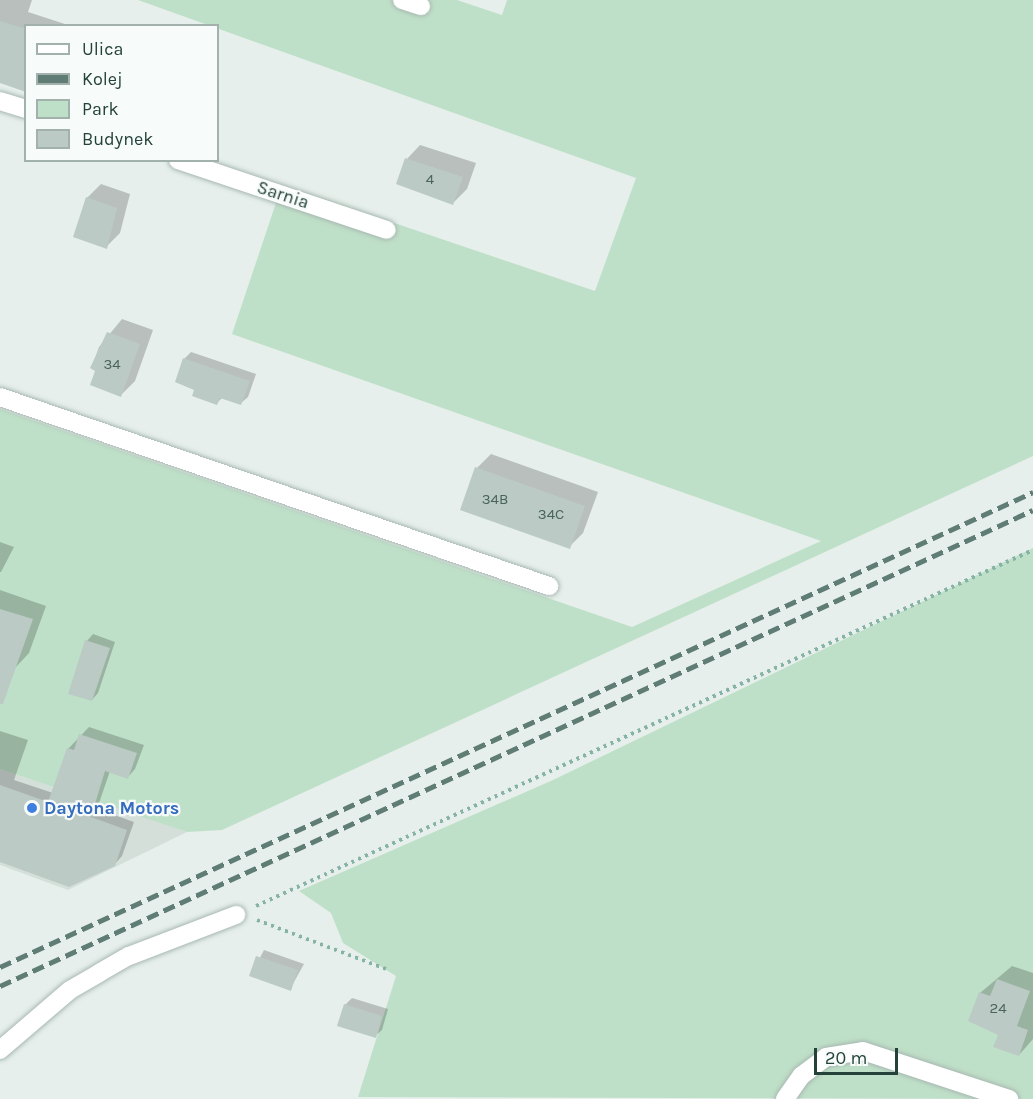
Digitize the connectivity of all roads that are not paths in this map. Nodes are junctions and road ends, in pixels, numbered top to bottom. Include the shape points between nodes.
1 (402, 0) edge
2 (421, 6) dead end
3 (0, 101) edge
4 (24, 109) edge
5 (184, 162) edge
6 (387, 230) dead end
7 (0, 397) edge
8 (549, 586) dead end
9 (236, 915) road end
10 (0, 1050) edge
11 (785, 1099) edge
12 (1009, 1099) edge

1 - 2 street
3 - 4 street
5 - 6 street, Sarnia
7 - 8 street
9 - 10 street via 129,956 99,973 70,990
11 - 12 street via 801,1076 826,1057 863,1051

